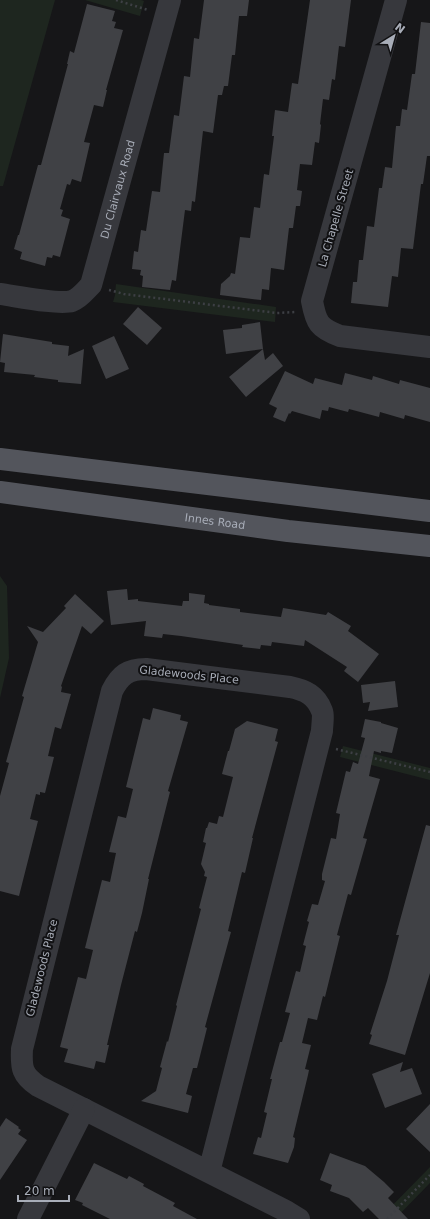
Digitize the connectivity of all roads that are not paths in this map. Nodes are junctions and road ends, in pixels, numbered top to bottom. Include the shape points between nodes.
1 (396, 0) edge
2 (168, 8) edge
3 (0, 294) edge
4 (430, 347) edge
5 (0, 459) edge
6 (0, 492) edge
7 (430, 511) edge
8 (430, 546) edge
9 (84, 1109) junction
10 (210, 1172) junction
11 (28, 1219) edge
12 (299, 1219) edge

1 - 4 street, La Chapelle Street via 312,301 315,317 329,332 340,336
2 - 3 street, Du Clairvaux Road via 91,285 82,295 71,301
5 - 7 main road
6 - 8 main road, Innes Road via 288,531
9 - 10 street, Gladewoods Place
9 - 10 street, Gladewoods Place via 29,1080 21,1064 22,1049 112,691 124,674 135,669 302,690 313,696 322,712 322,730
9 - 11 street
10 - 12 street, Gladewoods Place

